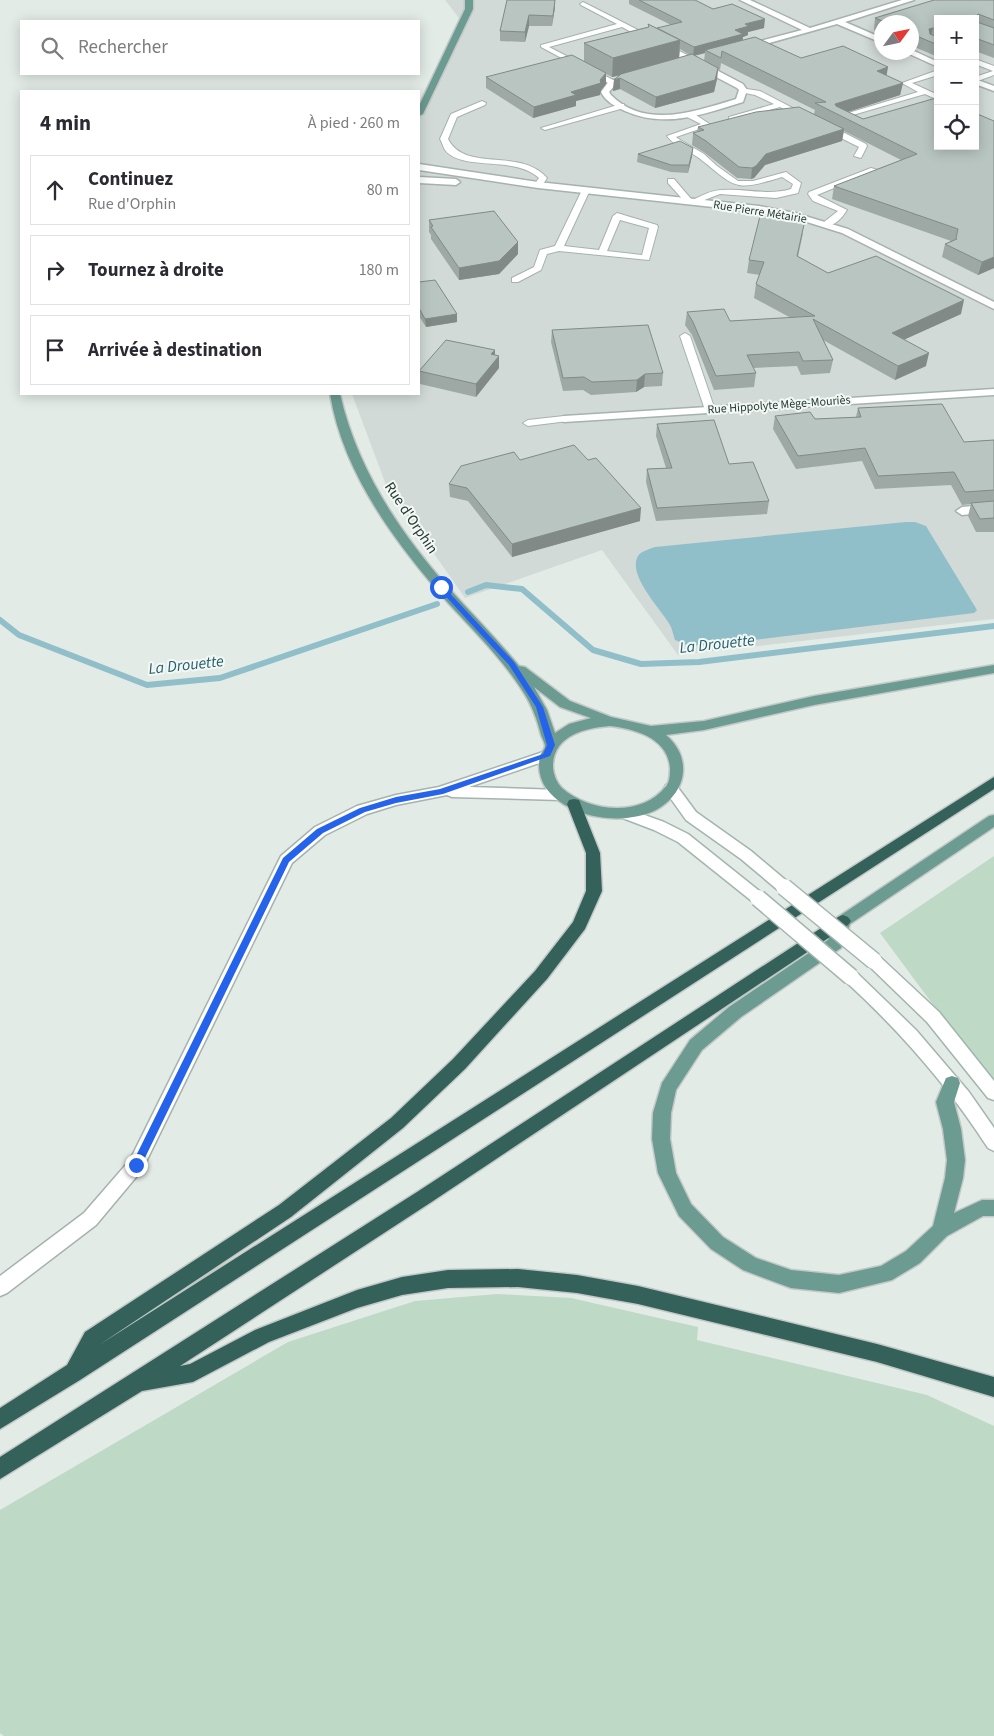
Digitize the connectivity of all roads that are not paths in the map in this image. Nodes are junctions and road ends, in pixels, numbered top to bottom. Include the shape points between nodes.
1 (469, 0) edge
2 (744, 0) edge
3 (910, 0) edge
4 (583, 4) dead end
5 (461, 8) dead end
6 (462, 22) junction
7 (838, 22) junction
8 (623, 25) junction
9 (808, 30) junction
10 (874, 38) edge
11 (738, 50) edge
12 (919, 56) edge
13 (701, 59) edge
14 (692, 61) junction
15 (934, 63) edge
16 (979, 63) edge
17 (683, 64) edge
18 (994, 69) edge
19 (934, 73) edge
20 (994, 73) edge
21 (644, 74) edge
22 (436, 77) junction
23 (979, 79) edge
24 (979, 82) edge
25 (612, 83) junction
26 (994, 89) edge
27 (743, 90) junction
28 (925, 92) junction
29 (934, 96) edge
30 (420, 98) edge
31 (482, 103) dead end
32 (781, 104) junction
33 (621, 106) junction
34 (420, 112) edge
35 (690, 115) junction
36 (724, 121) edge
37 (854, 124) edge
38 (545, 128) dead end
39 (858, 156) dead end
40 (420, 167) edge
41 (874, 170) edge
42 (420, 180) edge
43 (671, 181) dead end
44 (444, 182) junction
45 (420, 184) edge
46 (538, 185) junction
47 (586, 190) junction
48 (691, 202) junction
49 (827, 224) junction
50 (559, 248) junction
51 (602, 253) junction
52 (515, 280) dead end
53 (994, 306) edge
54 (685, 336) dead end
55 (994, 392) edge
56 (335, 395) edge
57 (710, 410) junction
58 (564, 419) joint
59 (528, 424) dead end
60 (994, 508) edge
61 (962, 511) dead end
62 (511, 664) junction
63 (994, 669) edge
64 (610, 721) junction
65 (651, 731) junction
66 (548, 751) junction
67 (994, 782) edge
68 (671, 789) junction
69 (440, 792) junction
70 (567, 799) junction
71 (625, 813) junction
72 (994, 820) edge
73 (843, 920) junction
74 (952, 1083) junction
75 (994, 1093) edge
76 (994, 1143) edge
77 (994, 1208) edge
78 (941, 1230) junction
79 (0, 1287) edge
80 (71, 1375) junction
81 (138, 1383) junction
82 (994, 1387) edge
83 (0, 1419) edge
84 (0, 1469) edge

1 - 6 main road via 469,9
2 - 9 street
3 - 7 street
4 - 8 lane
5 - 6 main road
6 - 22 main road
7 - 9 street
7 - 10 street
8 - 14 lane
8 - 25 lane via 543,46
9 - 11 street
12 - 15 street
13 - 14 street
14 - 17 street
14 - 27 street
16 - 18 lane
19 - 28 lane via 906,83
20 - 23 lane
21 - 25 street
22 - 30 main road
22 - 34 main road
24 - 26 street
25 - 33 street via 605,92 607,98
27 - 32 lane
27 - 35 street via 740,100
28 - 29 lane
28 - 37 lane via 839,117
31 - 46 lane via 454,116 444,139 447,147 462,157 528,166 543,178
32 - 36 lane
32 - 39 lane via 862,146
33 - 35 street via 636,115 648,117
33 - 38 lane
35 - 48 lane via 708,125 671,136 736,184 753,183 783,174 797,183 796,191 783,196 719,192
40 - 46 street, Rue Pierre Métairie
41 - 49 lane via 812,194 816,199 843,210
42 - 44 street, Rue Pierre Métairie
43 - 48 lane
44 - 45 street, Rue Pierre Métairie
44 - 46 street, Rue Pierre Métairie
46 - 47 street, Rue Pierre Métairie
47 - 48 street, Rue Pierre Métairie
47 - 50 lane
48 - 49 street, Rue Pierre Métairie via 759,209
49 - 53 street, Rue Pierre Métairie
50 - 51 lane
50 - 52 lane via 543,252 538,268
51 - 51 lane via 646,258 654,227 617,216
54 - 57 lane
55 - 57 street, Rue Hippolyte Mège-Mouriès
56 - 62 main road, Rue d'Orphin via 350,444 373,492 404,540 441,587
57 - 58 street, Rue Hippolyte Mège-Mouriès
58 - 59 lane
60 - 61 street
62 - 64 main road, Rue d'Orphin via 566,704
62 - 66 main road, Rue d'Orphin via 539,707
63 - 65 main road via 789,706 699,728
64 - 65 main road
64 - 66 main road via 588,723 569,730
65 - 68 main road via 674,754 678,768
66 - 69 street
66 - 70 main road via 546,774 551,785
67 - 80 highway
68 - 71 main road via 644,809
68 - 75 street, bridge via 691,816 746,855 874,961 933,1017
69 - 70 street
69 - 79 street via 362,810 320,831 286,860 136,1165 90,1219
70 - 71 main road via 598,812
70 - 80 highway via 593,853 594,890 580,925 540,975 459,1064 397,1123 285,1211 92,1338
71 - 74 street, bridge via 683,838 758,898 908,1030
72 - 73 main road
73 - 78 main road via 835,944 735,1012 696,1046 668,1088 664,1105 661,1139 667,1173 685,1210 716,1243 750,1264 791,1279 839,1284 885,1274 913,1257
73 - 81 highway
74 - 76 street
74 - 78 main road via 945,1102 956,1160
77 - 78 main road via 982,1208
80 - 83 highway
81 - 82 highway via 192,1373 262,1336 357,1299 402,1286 448,1279 518,1278 638,1295 886,1355
81 - 84 highway

